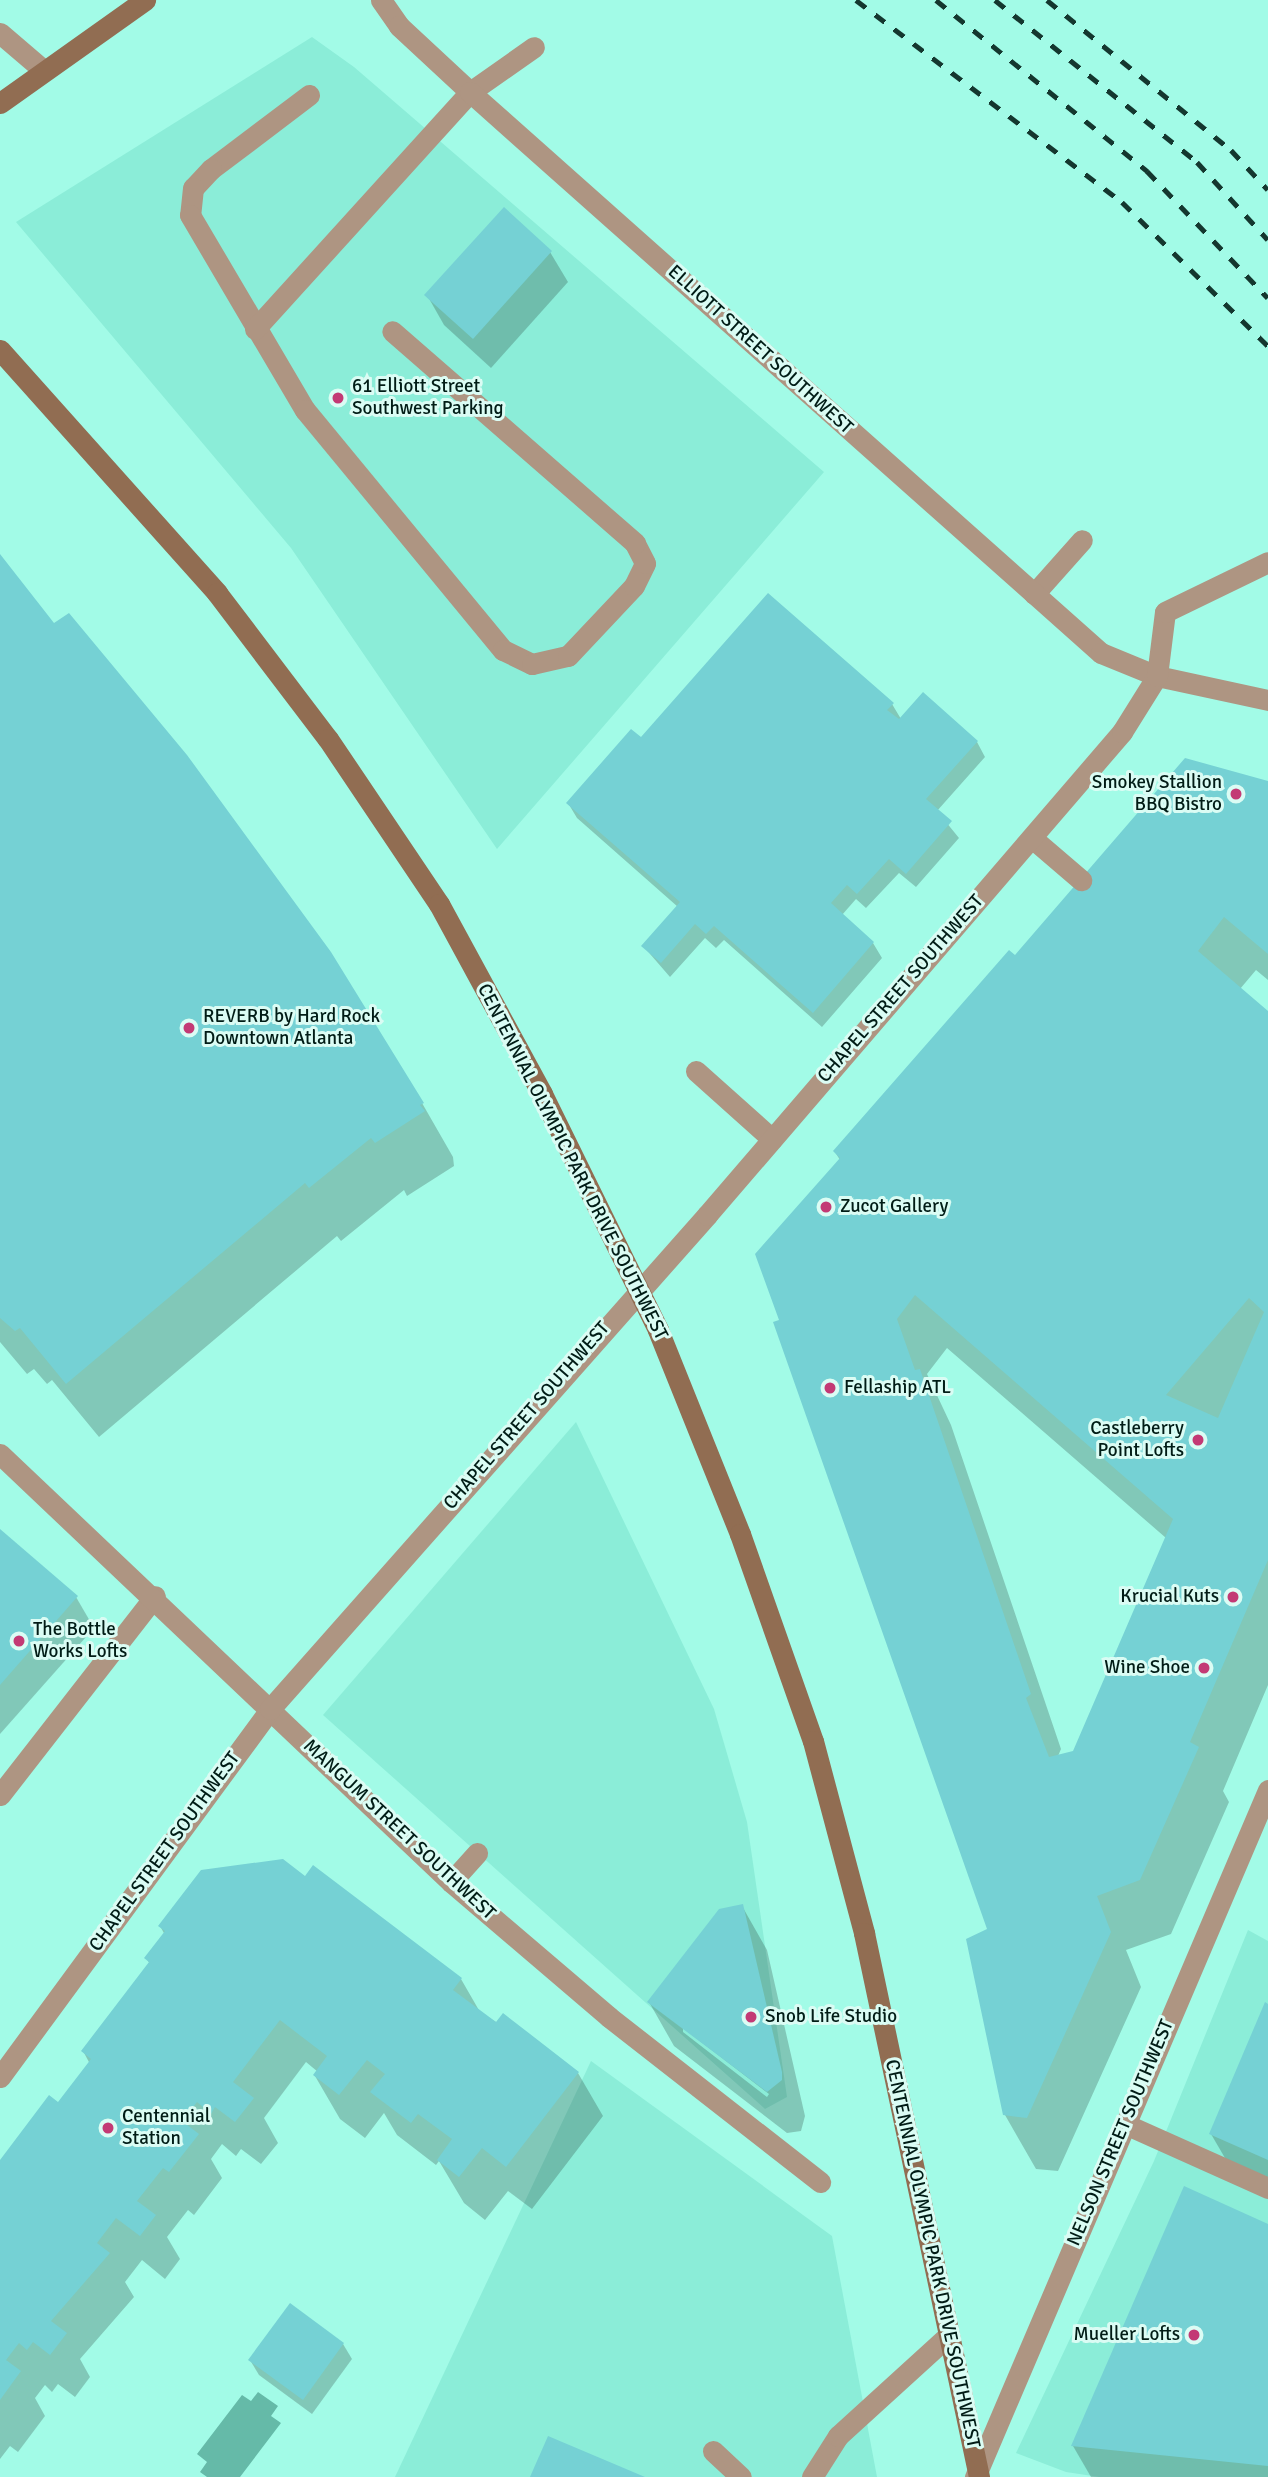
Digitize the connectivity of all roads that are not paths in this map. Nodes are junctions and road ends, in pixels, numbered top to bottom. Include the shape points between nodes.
1 (145, 0) edge
2 (381, 0) edge
3 (0, 33) edge
4 (534, 47) dead end
5 (42, 69) junction
6 (470, 92) junction
7 (309, 95) dead end
8 (0, 103) edge
9 (255, 330) junction
10 (392, 331) dead end
11 (0, 350) edge
12 (1082, 540) dead end
13 (1268, 562) edge
14 (1034, 594) junction
15 (1157, 676) junction
16 (1268, 700) edge
17 (1032, 838) junction
18 (1081, 880) dead end
19 (696, 1071) dead end
20 (772, 1139) junction
21 (639, 1289) junction
22 (0, 1454) edge
23 (155, 1596) junction
24 (270, 1709) junction
25 (1268, 1790) edge
26 (0, 1795) edge
27 (477, 1853) dead end
28 (451, 1882) junction
29 (0, 2077) edge
30 (1125, 2124) junction
31 (820, 2182) dead end
32 (1268, 2188) edge
33 (949, 2335) junction
34 (713, 2451) dead end
35 (977, 2475) edge
36 (741, 2477) edge
37 (811, 2477) edge

1 - 5 street
2 - 6 street, ELLIOTT STREET SOUTHWEST via 399,26
3 - 5 street
4 - 6 street
5 - 8 street
6 - 9 street
6 - 14 street, ELLIOTT STREET SOUTHWEST
7 - 9 street via 193,188 190,215
9 - 10 street via 305,410 503,650 532,664 568,656 634,586 645,563 635,543
11 - 21 street, CENTENNIAL OLYMPIC PARK DRIVE SOUTHWEST via 217,593 336,750 439,904
12 - 14 street
13 - 15 street via 1165,612
14 - 15 street, ELLIOTT STREET SOUTHWEST via 1101,653
15 - 16 street
15 - 17 street, CHAPEL STREET SOUTHWEST via 1122,732
17 - 18 street
17 - 20 street, CHAPEL STREET SOUTHWEST
19 - 20 street
20 - 21 street, CHAPEL STREET SOUTHWEST
21 - 24 street, CHAPEL STREET SOUTHWEST
21 - 33 street, CENTENNIAL OLYMPIC PARK DRIVE SOUTHWEST via 740,1534 813,1741 864,1933
22 - 23 street, MANGUM STREET SOUTHWEST
23 - 24 street, MANGUM STREET SOUTHWEST
23 - 26 street
24 - 28 street, MANGUM STREET SOUTHWEST
24 - 29 street, CHAPEL STREET SOUTHWEST
25 - 30 street, NELSON STREET SOUTHWEST
27 - 28 street
28 - 31 street, MANGUM STREET SOUTHWEST via 609,2017
30 - 32 street
30 - 35 street, NELSON STREET SOUTHWEST
33 - 35 street, CENTENNIAL OLYMPIC PARK DRIVE SOUTHWEST
33 - 37 street via 838,2436
34 - 36 street

